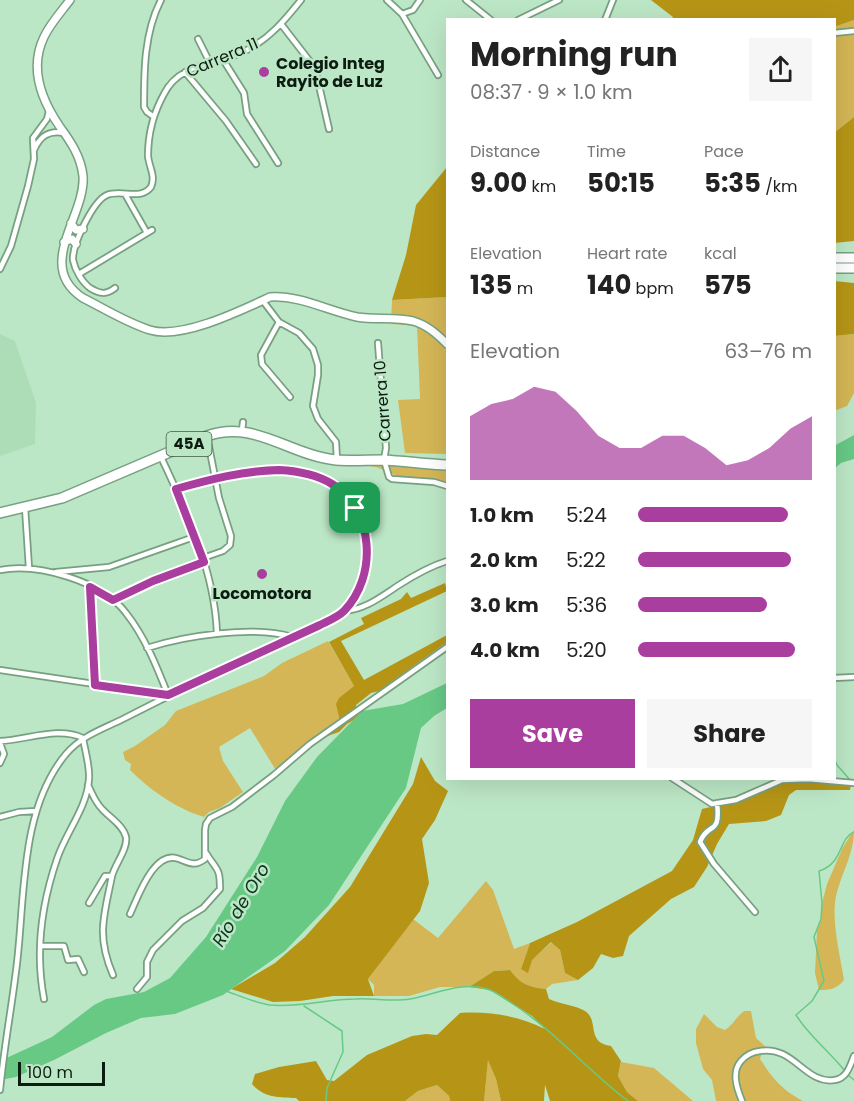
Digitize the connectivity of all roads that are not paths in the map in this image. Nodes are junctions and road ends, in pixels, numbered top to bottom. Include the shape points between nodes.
1 (70, 0) edge
2 (161, 0) edge
3 (301, 0) edge
4 (387, 0) edge
5 (420, 0) edge
6 (465, 0) edge
7 (559, 0) edge
8 (613, 0) edge
9 (402, 14) junction
10 (488, 18) edge
11 (522, 18) edge
12 (606, 18) edge
13 (281, 24) junction
14 (854, 31) edge
15 (836, 33) edge
16 (198, 39) dead end
17 (222, 58) junction
18 (209, 61) junction
19 (185, 72) junction
20 (438, 75) dead end
21 (50, 111) junction
22 (154, 117) junction
23 (329, 129) dead end
24 (64, 133) junction
25 (34, 150) junction
26 (278, 163) dead end
27 (256, 164) dead end
28 (124, 194) junction
29 (71, 223) junction
30 (83, 229) junction
31 (152, 230) dead end
32 (147, 233) junction
33 (64, 242) junction
34 (76, 244) junction
35 (836, 258) edge
36 (854, 258) edge
37 (836, 268) edge
38 (854, 268) edge
39 (0, 269) edge
40 (79, 274) junction
41 (115, 288) dead end
42 (262, 301) junction
43 (279, 322) junction
44 (378, 343) dead end
45 (446, 343) edge
46 (290, 398) dead end
47 (207, 436) junction
48 (446, 456) edge
49 (161, 457) junction
50 (337, 460) junction
51 (384, 460) junction
52 (422, 464) junction
53 (446, 465) edge
54 (215, 478) junction
55 (446, 486) edge
56 (176, 489) junction
57 (25, 507) junction
58 (0, 513) edge
59 (194, 537) junction
60 (203, 560) junction
61 (446, 561) edge
62 (29, 567) junction
63 (0, 570) edge
64 (54, 572) junction
65 (90, 587) junction
66 (113, 600) junction
67 (344, 611) junction
68 (217, 634) junction
69 (292, 637) junction
70 (446, 647) edge
71 (147, 648) junction
72 (0, 670) edge
73 (854, 677) edge
74 (836, 678) edge
75 (95, 685) junction
76 (168, 695) junction
77 (83, 738) junction
78 (0, 742) edge
79 (0, 763) edge
80 (675, 780) edge
81 (782, 780) edge
82 (820, 780) edge
83 (854, 783) edge
84 (88, 785) junction
85 (717, 803) junction
86 (36, 811) junction
87 (0, 817) edge
88 (206, 853) junction
89 (112, 876) junction
90 (89, 903) dead end
91 (755, 912) dead end
92 (130, 914) dead end
93 (40, 946) junction
94 (84, 972) dead end
95 (113, 975) dead end
96 (137, 989) dead end
97 (44, 999) dead end
98 (854, 1056) edge
99 (0, 1089) edge
100 (742, 1101) edge

1 - 21 street via 39,51 38,81
2 - 22 street via 145,55 144,107
3 - 13 street, Carrera 11
4 - 9 street
5 - 9 street via 413,10
6 - 10 street
7 - 11 street
8 - 12 street
9 - 20 street
13 - 17 street, Carrera 11 via 250,48
13 - 23 street via 315,68
14 - 15 street
16 - 18 street
17 - 18 street, Carrera 11
17 - 26 street via 244,93 247,114
18 - 19 street, Carrera 11
19 - 22 street, Carrera 11 via 166,89
19 - 27 street
21 - 24 street
21 - 25 street via 34,135
22 - 28 street, Carrera 11 via 148,152 153,185 144,194
24 - 25 street via 47,134
24 - 29 street via 83,175 82,195
25 - 39 street via 11,246
28 - 30 street, Carrera 11 via 110,194 100,200
28 - 32 street
29 - 30 street via 76,230
29 - 33 street
30 - 34 street, Carrera 11
31 - 32 street
32 - 40 street
33 - 34 street via 72,239
33 - 42 street via 62,264 75,292 153,332 211,323
34 - 40 street via 74,262
35 - 36 highway
37 - 38 highway
40 - 41 street via 87,285 102,293
42 - 43 street
42 - 45 street via 279,296 355,317 412,321
43 - 46 street via 261,359
43 - 50 street via 299,333 313,349 318,365 313,406 336,442
44 - 51 street, Carrera 10
47 - 49 highway, 45A
47 - 50 highway, 45A via 242,426 310,454
47 - 54 street
48 - 52 highway
49 - 56 street
49 - 57 highway, 45A via 62,498
50 - 51 highway, 45A
51 - 52 highway, 45A
51 - 55 street via 392,479
52 - 53 highway, 45A
54 - 56 street
54 - 60 street via 230,545
54 - 67 street via 252,471 299,471 333,485 349,499 368,543 365,570
56 - 59 street
57 - 58 highway, 45A
57 - 62 street
59 - 60 street
59 - 64 street via 109,567
60 - 66 street
60 - 68 street
61 - 67 street via 355,611
62 - 63 street
62 - 64 street
64 - 65 street
65 - 66 street
65 - 75 street
66 - 71 street via 125,611
67 - 69 street
68 - 69 street via 276,632
68 - 71 street
69 - 76 street
70 - 88 street via 310,744 232,807 210,818 205,830
71 - 76 street
72 - 75 street
73 - 74 street
75 - 76 street
76 - 77 street
77 - 78 street via 61,733
77 - 84 street
77 - 86 street via 49,779
78 - 79 street via 4,754
80 - 85 street via 712,804
81 - 85 street via 736,800
82 - 83 street
84 - 89 street via 100,808 125,834 126,841
84 - 93 street via 85,802 56,860
85 - 91 street via 719,819 700,842
86 - 87 street
86 - 99 street
88 - 92 street via 199,864 188,864 178,858 159,863 147,878
88 - 96 street via 220,874 220,890 153,950 147,963 147,977
89 - 90 street via 105,876
89 - 95 street via 102,945
93 - 94 street via 64,946 68,960 78,959
93 - 97 street
98 - 100 street via 845,1075 834,1080 813,1076 777,1051 753,1052 743,1059 736,1072

